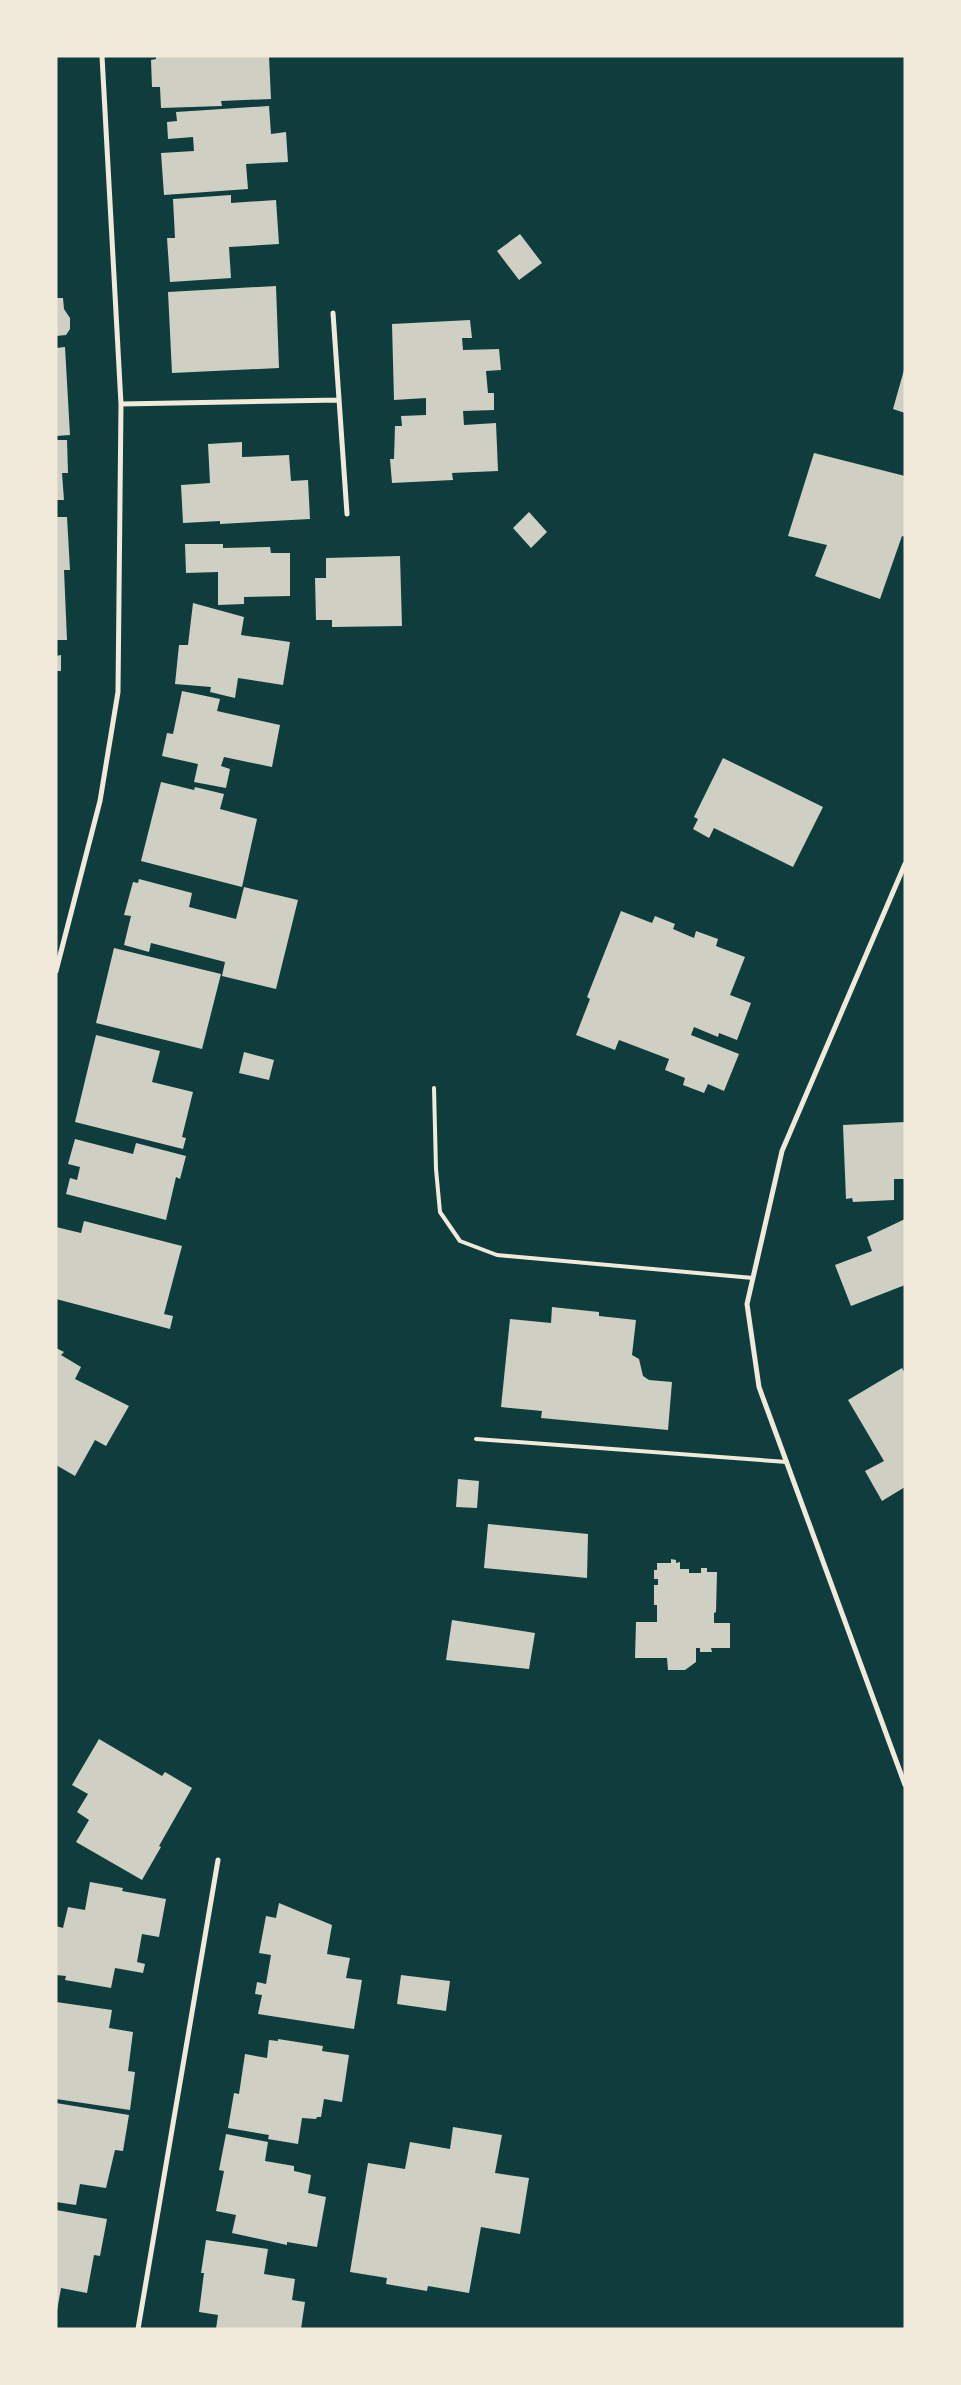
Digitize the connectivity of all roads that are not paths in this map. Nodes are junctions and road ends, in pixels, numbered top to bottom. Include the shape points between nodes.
1 (102, 56) edge
2 (333, 313) dead end
3 (338, 400) junction
4 (121, 404) junction
5 (347, 514) dead end
6 (905, 864) edge
7 (56, 971) edge
8 (434, 1088) dead end
9 (753, 1278) junction
10 (476, 1439) dead end
11 (786, 1462) junction
12 (905, 1785) edge
13 (218, 1860) dead end
14 (138, 2329) edge

1 - 4 street
2 - 3 street
3 - 4 street
3 - 5 street
4 - 7 street via 118,692 100,801
6 - 9 street via 782,1151
8 - 9 lane via 440,1212 460,1241 497,1256
9 - 11 street via 747,1304 759,1387
10 - 11 lane
11 - 12 street
13 - 14 street

